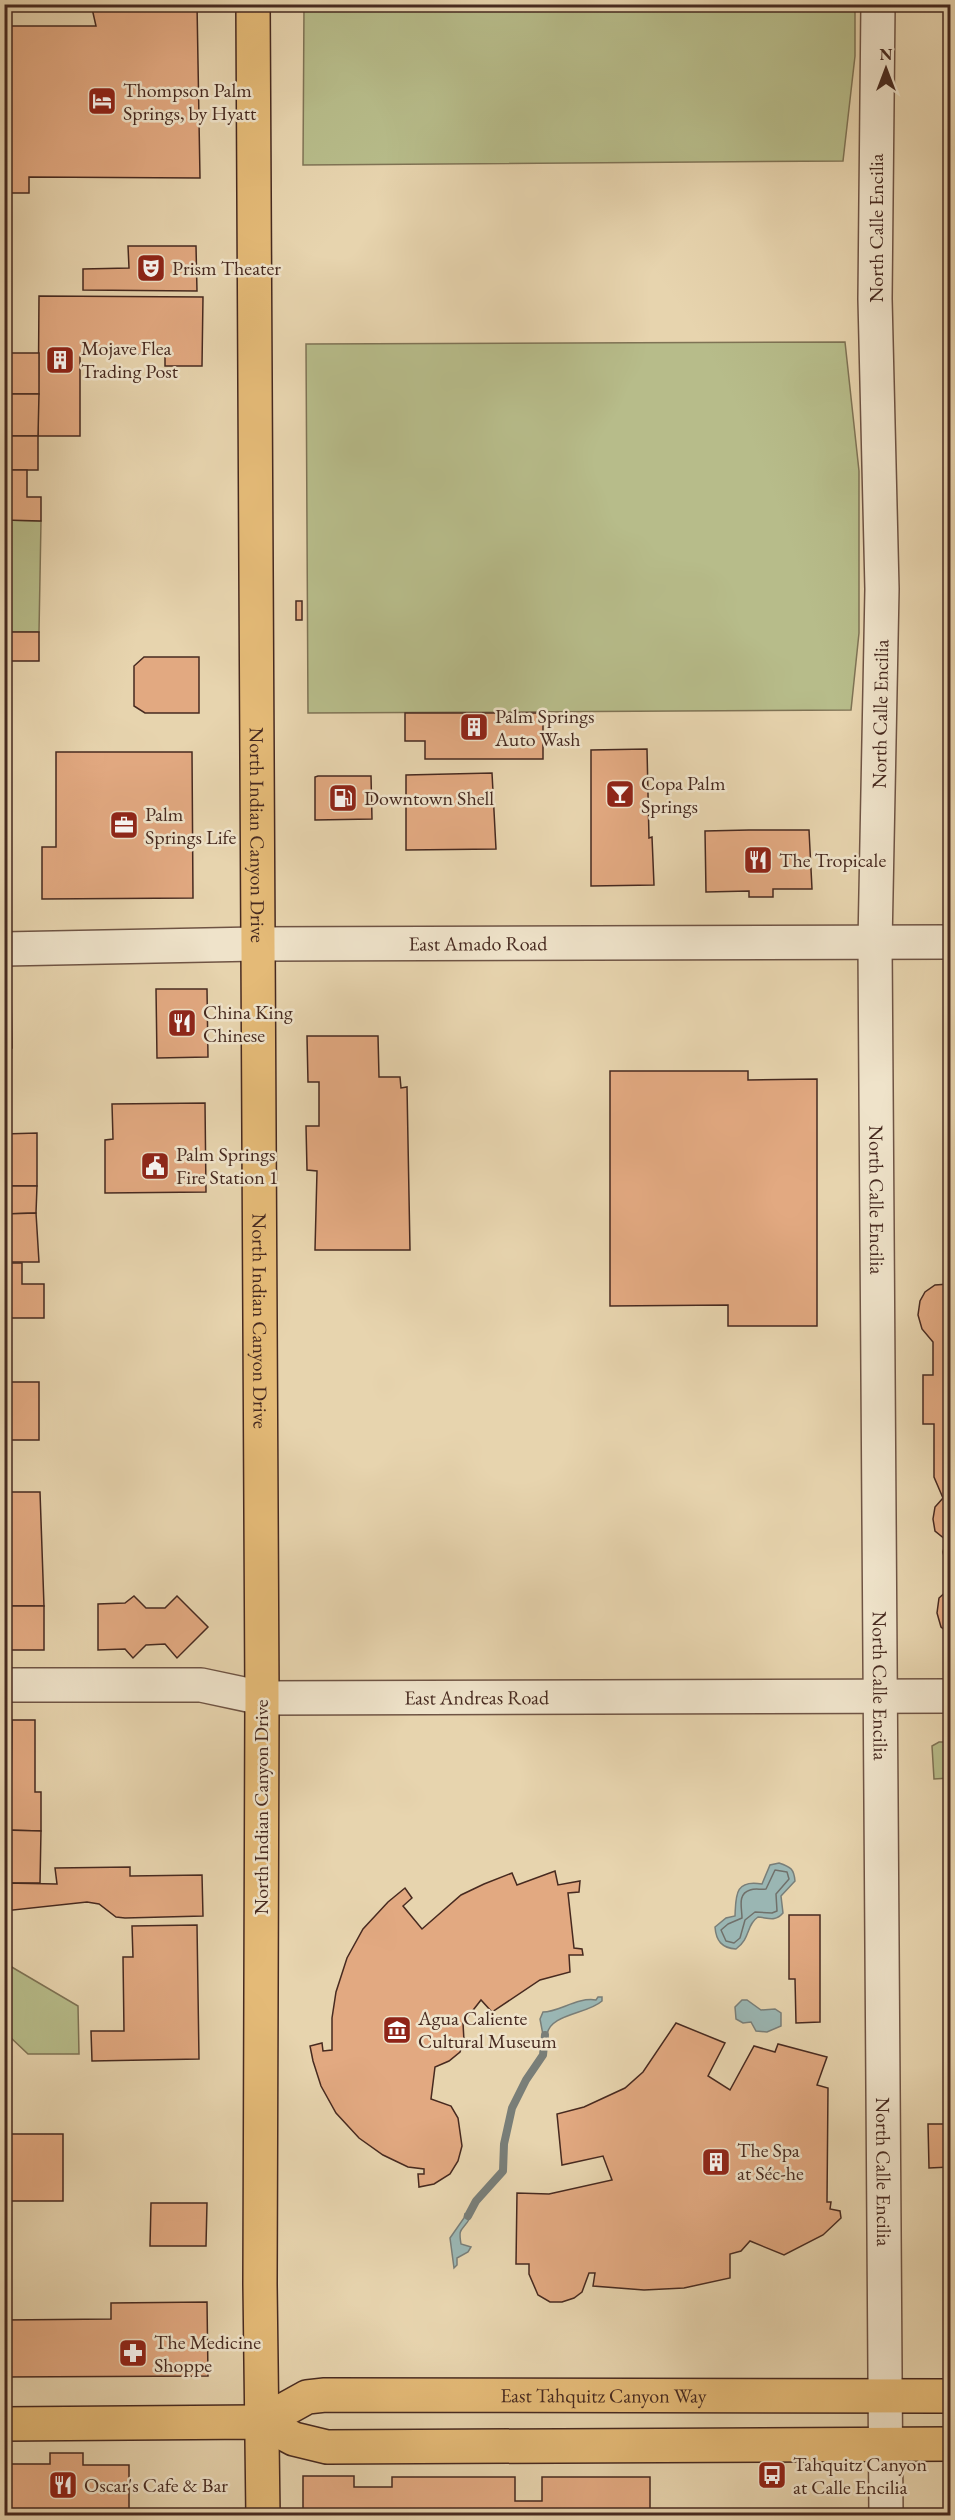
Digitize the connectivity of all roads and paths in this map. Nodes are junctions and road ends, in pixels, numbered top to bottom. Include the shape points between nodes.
1 (254, 4) edge
2 (878, 4) edge
3 (951, 942) edge
4 (256, 944) junction
5 (875, 944) junction
6 (4, 949) edge
7 (4, 1686) edge
8 (882, 1696) junction
9 (951, 1696) edge
10 (262, 1698) junction
11 (884, 2396) junction
12 (951, 2396) edge
13 (262, 2422) junction
14 (4, 2424) edge
15 (884, 2444) junction
16 (951, 2444) edge
17 (263, 2516) edge
18 (886, 2516) edge

1 - 4 main road, North Indian Canyon Drive
2 - 5 street, North Calle Encilia via 875,299 882,589
3 - 5 street, East Amado Road
4 - 5 street, East Amado Road
4 - 6 street, East Amado Road
4 - 10 main road, North Indian Canyon Drive
5 - 8 street, North Calle Encilia
7 - 10 street, East Andreas Road via 201,1686
8 - 9 street, East Andreas Road
8 - 10 street, East Andreas Road
8 - 11 street, North Calle Encilia
10 - 13 main road, North Indian Canyon Drive
11 - 12 main road, East Tahquitz Canyon Way
11 - 13 main road, East Tahquitz Canyon Way via 325,2395 307,2397
11 - 15 street, North Calle Encilia
13 - 14 main road, East Tahquitz Canyon Way
13 - 15 main road, East Tahquitz Canyon Way via 294,2439 327,2447
13 - 17 main road, North Indian Canyon Drive
15 - 16 main road, East Tahquitz Canyon Way
15 - 18 street, North Calle Encilia

